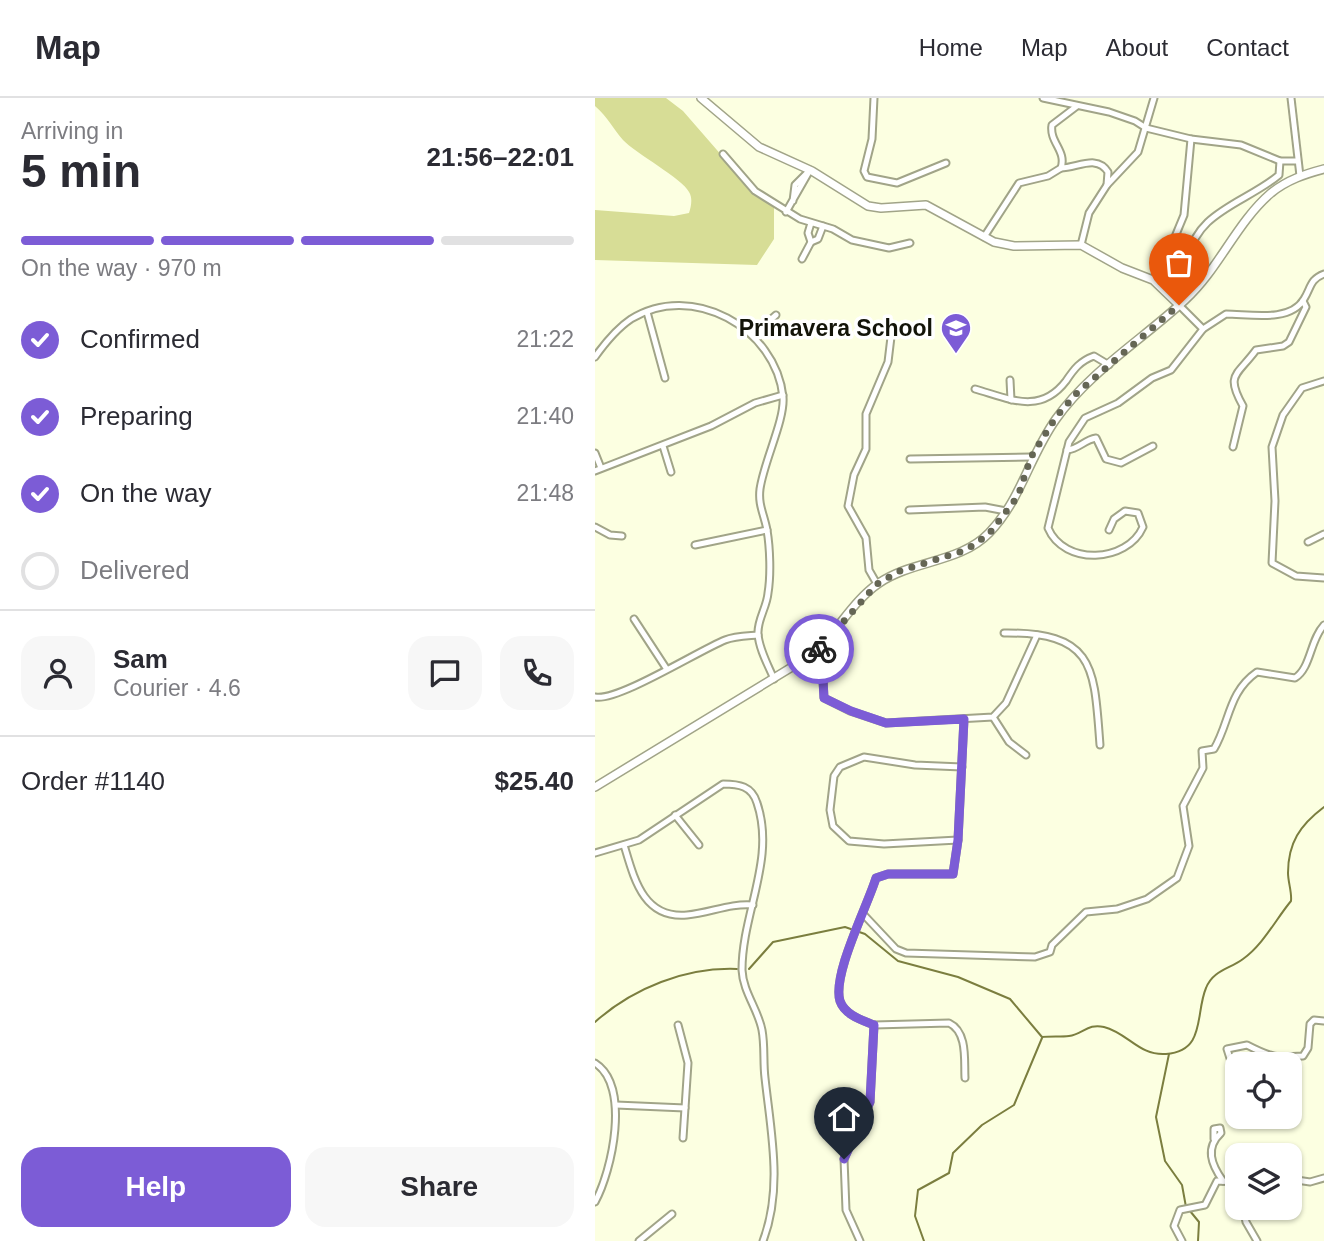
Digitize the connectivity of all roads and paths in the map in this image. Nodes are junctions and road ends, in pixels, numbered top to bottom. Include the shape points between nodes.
1 (701, 98) edge
2 (874, 98) edge
3 (1043, 98) edge
4 (1154, 98) edge
5 (1291, 98) edge
6 (1077, 106) junction
7 (1146, 128) junction
8 (1191, 139) junction
9 (723, 154) dead end
10 (1280, 161) junction
11 (1296, 161) junction
12 (946, 163) dead end
13 (1061, 168) junction
14 (1324, 169) edge
15 (810, 170) junction
16 (1300, 176) junction
17 (1107, 186) junction
18 (786, 212) junction
19 (811, 223) junction
20 (823, 226) junction
21 (984, 237) junction
22 (811, 242) junction
23 (910, 243) dead end
24 (1172, 244) dead end
25 (1081, 245) junction
26 (802, 260) dead end
27 (1188, 262) dead end
28 (1324, 274) edge
29 (1303, 301) junction
30 (1179, 305) junction
31 (647, 312) junction
32 (776, 315) dead end
33 (1203, 329) junction
34 (754, 334) junction
35 (891, 337) dead end
36 (595, 358) edge
37 (1109, 365) junction
38 (665, 378) dead end
39 (1010, 380) dead end
40 (1324, 381) edge
41 (975, 389) dead end
42 (783, 395) junction
43 (1011, 400) junction
44 (663, 446) junction
45 (1153, 446) dead end
46 (1233, 447) dead end
47 (1067, 450) junction
48 (595, 453) edge
49 (1031, 457) junction
50 (910, 459) dead end
51 (598, 470) edge
52 (671, 472) dead end
53 (909, 510) dead end
54 (1006, 511) junction
55 (595, 527) edge
56 (767, 530) junction
57 (1109, 530) dead end
58 (1324, 534) edge
59 (622, 536) dead end
60 (1308, 542) dead end
61 (695, 545) dead end
62 (1324, 578) edge
63 (877, 584) junction
64 (634, 619) dead end
65 (1324, 625) edge
66 (1004, 634) dead end
67 (758, 635) junction
68 (1037, 635) junction
69 (816, 652) junction
70 (666, 668) junction
71 (774, 679) junction
72 (595, 697) edge
73 (993, 717) junction
74 (964, 719) junction
75 (1100, 745) dead end
76 (1026, 755) dead end
77 (962, 767) junction
78 (595, 787) edge
79 (675, 815) junction
80 (958, 840) junction
81 (624, 845) junction
82 (699, 845) dead end
83 (595, 853) edge
84 (753, 905) junction
85 (865, 915) junction
86 (1324, 1021) edge
87 (874, 1025) junction
88 (678, 1026) dead end
89 (1228, 1052) edge
90 (1260, 1052) edge
91 (1302, 1056) edge
92 (595, 1063) edge
93 (965, 1078) dead end
94 (616, 1105) junction
95 (685, 1108) junction
96 (683, 1138) dead end
97 (1214, 1139) dead end
98 (1324, 1178) edge
99 (1223, 1181) joint
100 (1302, 1181) edge
101 (595, 1202) edge
102 (672, 1214) dead end
103 (1246, 1220) edge
104 (639, 1241) edge
105 (763, 1241) edge
106 (860, 1241) edge
107 (1182, 1241) edge
108 (1257, 1241) edge

1 - 15 street via 759,147
2 - 12 street via 872,139 864,171 867,177 897,183
3 - 6 street
4 - 7 street
5 - 11 street
6 - 7 street via 1109,112
6 - 13 street via 1052,125 1052,137 1063,160
7 - 8 street
7 - 17 street via 1133,159
8 - 10 street via 1241,145
8 - 24 street via 1184,215
9 - 18 street via 755,191
10 - 11 street
10 - 27 street via 1279,175 1204,226
11 - 16 street
13 - 17 street via 1099,164 1108,172
13 - 21 street via 1019,183
14 - 16 street
15 - 18 street via 795,186
15 - 21 street via 868,206 926,205
16 - 30 street via 1259,204 1205,279
17 - 25 street via 1085,220
18 - 19 street
19 - 20 street
19 - 22 street
20 - 22 street via 818,239
20 - 23 street via 852,240 889,248
21 - 25 street via 1014,246
22 - 26 street
25 - 30 street via 1153,280
28 - 29 street via 1310,284
29 - 33 street via 1289,312 1226,314
29 - 46 street via 1306,307 1289,342 1256,351 1233,377 1232,386 1243,406
30 - 33 street
30 - 37 street
31 - 34 street via 679,306 711,310
31 - 36 street via 615,332
31 - 38 street
32 - 34 street
33 - 47 street via 1171,370 1085,418
34 - 42 street via 771,357
35 - 63 street via 888,362 866,414 866,449 854,475 848,506 866,538 869,570
37 - 43 street via 1094,356 1081,360 1045,401
37 - 49 street via 1063,409
39 - 43 street
40 - 62 street via 1302,388 1283,415 1272,447 1272,563 1296,576
41 - 43 street
42 - 44 street via 755,402
42 - 56 street via 782,415 767,453 760,489 759,505
44 - 51 street
44 - 52 street
45 - 47 street via 1121,463 1106,459 1096,438
47 - 57 street via 1050,513 1052,538 1074,554 1094,555 1130,544 1143,527 1138,513 1125,511
48 - 51 street
49 - 50 street
49 - 54 street via 1018,496
53 - 54 street via 985,507
54 - 63 street via 989,534 966,550 900,571
55 - 59 street
56 - 61 street
56 - 67 street via 769,593
58 - 60 street
63 - 69 street
64 - 70 street
65 - 85 street via 1314,638 1302,674 1295,678 1257,672 1239,688 1227,710 1221,738 1214,749 1202,751 1203,768 1183,806 1189,846 1177,877 1147,899 1117,909 1086,912 1052,944 1050,952 1035,957 906,953 896,949
66 - 68 street
67 - 70 street via 728,639
67 - 71 street
68 - 73 street via 1006,703
68 - 75 street via 1065,642 1086,658 1095,679
69 - 71 street
69 - 74 street via 822,662 824,698 851,711 886,723
70 - 72 street via 622,693
71 - 78 street
73 - 74 street
73 - 76 street via 1009,742
74 - 77 street
77 - 80 street
77 - 80 street via 865,757 840,767 834,776 830,810 833,825 849,841
79 - 81 street
79 - 82 street
79 - 84 street via 723,785 738,784 750,790 757,800 765,845
80 - 85 street via 953,874 876,878
81 - 83 street
81 - 84 street via 638,890 649,904 667,914
84 - 105 street via 742,973 763,1034 774,1148 772,1209
85 - 87 street via 838,977 841,1003 854,1017
86 - 91 street via 1310,1024 1308,1048
87 - 93 street via 956,1026
87 - 106 street via 870,1102 844,1159 846,1210
88 - 95 street via 688,1063
89 - 90 street via 1247,1045
92 - 94 street via 609,1077
94 - 95 street
94 - 101 street via 605,1181
95 - 96 street
97 - 99 street via 1210,1153
98 - 100 street
99 - 107 street via 1210,1189 1205,1205 1180,1210 1174,1226
102 - 104 street
103 - 108 street

